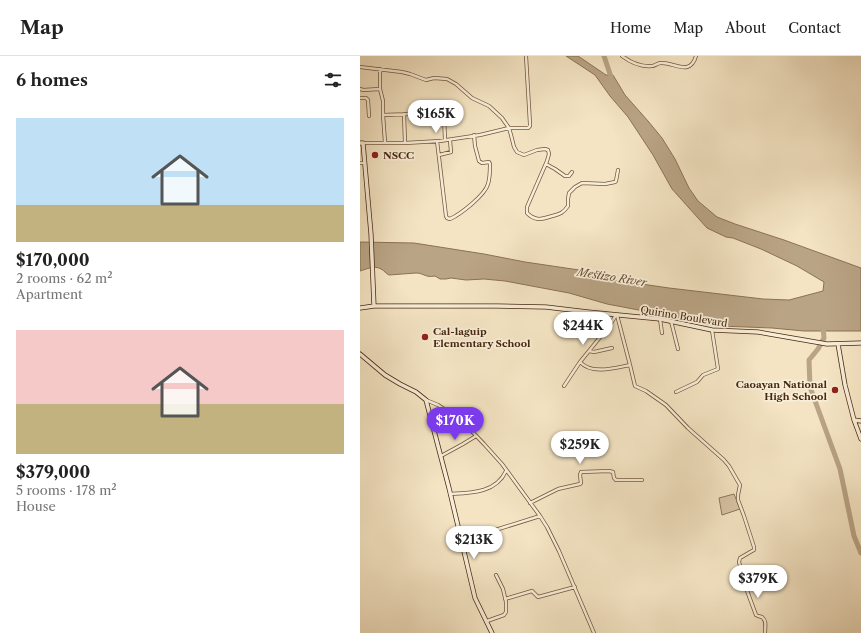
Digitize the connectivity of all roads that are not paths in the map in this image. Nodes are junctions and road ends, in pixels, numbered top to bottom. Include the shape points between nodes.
1 (526, 56) edge
2 (622, 56) edge
3 (696, 56) edge
4 (360, 67) edge
5 (380, 69) junction
6 (360, 89) edge
7 (380, 90) junction
8 (360, 98) edge
9 (404, 114) junction
10 (383, 115) junction
11 (368, 116) dead end
12 (511, 128) junction
13 (474, 135) junction
14 (445, 140) junction
15 (450, 140) junction
16 (437, 141) junction
17 (385, 142) junction
18 (362, 143) edge
19 (405, 143) junction
20 (438, 155) junction
21 (362, 163) edge
22 (546, 164) junction
23 (618, 170) dead end
24 (572, 172) dead end
25 (374, 306) junction
26 (360, 308) edge
27 (616, 314) junction
28 (660, 319) junction
29 (671, 321) junction
30 (712, 330) junction
31 (662, 333) dead end
32 (861, 343) edge
33 (838, 344) junction
34 (612, 348) dead end
35 (678, 349) dead end
36 (588, 350) junction
37 (360, 354) edge
38 (580, 362) junction
39 (630, 365) junction
40 (564, 386) dead end
41 (676, 392) dead end
42 (426, 400) junction
43 (854, 420) junction
44 (861, 420) edge
45 (476, 436) junction
46 (861, 439) edge
47 (441, 456) junction
48 (506, 470) junction
49 (642, 480) dead end
50 (450, 494) junction
51 (530, 503) junction
52 (540, 516) junction
53 (489, 532) dead end
54 (496, 575) dead end
55 (575, 587) junction
56 (505, 599) junction
57 (487, 621) junction
58 (492, 633) edge
59 (594, 633) edge
60 (765, 633) edge

1 - 12 street via 530,126
2 - 3 street via 637,64 652,66 661,63 683,67 692,64
4 - 5 street
5 - 7 street
5 - 12 street via 402,72 426,80 442,78 452,81 472,98 496,112
6 - 7 street
7 - 10 street
8 - 11 street via 368,100
9 - 10 street
9 - 14 street via 442,113
9 - 19 street
10 - 17 street
12 - 13 street
12 - 22 street via 517,152 524,154 548,150
13 - 15 street
13 - 20 street via 479,161 490,164 488,186 464,210 450,219 446,216
14 - 15 street
14 - 16 street
15 - 20 street via 451,152
16 - 19 street
16 - 20 street
17 - 18 street
17 - 19 street
18 - 21 street
21 - 25 street via 371,234
22 - 23 street via 527,207 529,215 538,219 562,213 568,206 569,193 582,183 615,182
22 - 24 street via 566,176
25 - 26 street, Quirino Boulevard
25 - 27 street, Quirino Boulevard via 526,306
27 - 28 street, Quirino Boulevard
27 - 36 street via 610,325
27 - 39 street
28 - 29 street, Quirino Boulevard
28 - 31 street
29 - 30 street, Quirino Boulevard
29 - 35 street
30 - 33 street, Quirino Boulevard via 758,332
30 - 41 street via 718,369
32 - 33 street, Quirino Boulevard
33 - 43 street
34 - 36 street via 594,352
36 - 38 street
37 - 42 street via 385,375
38 - 39 street via 587,368 596,370
38 - 40 street
39 - 60 street via 635,386 666,405 724,460 740,485 738,500 754,550 740,558 739,562 756,615 765,620
42 - 45 street via 462,421
42 - 47 street
43 - 44 street
43 - 46 street
45 - 47 street
45 - 48 street
47 - 50 street
48 - 50 street via 502,479 484,490
48 - 51 street
49 - 51 street via 616,480 614,473 609,471 581,472 580,484 558,489
50 - 57 street via 475,598
51 - 52 street
52 - 53 street
52 - 55 street
54 - 56 street
55 - 56 street via 538,597 532,591
55 - 59 street
56 - 57 street via 506,613
57 - 58 street

